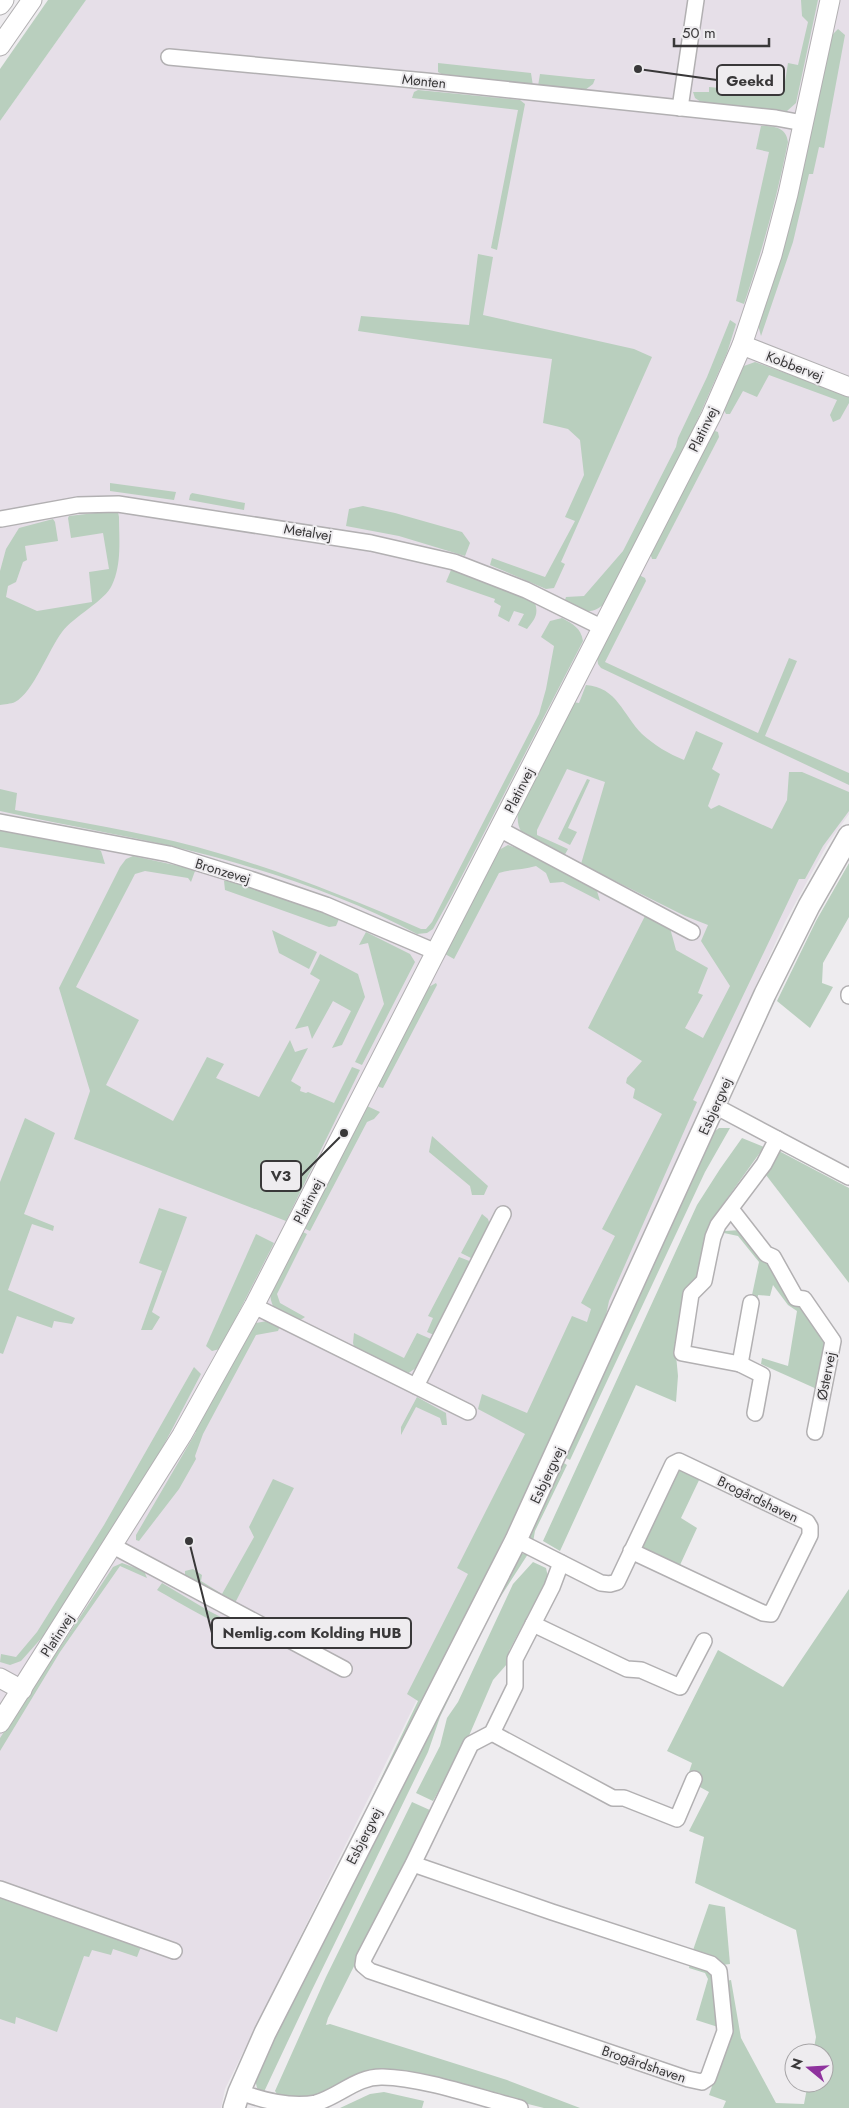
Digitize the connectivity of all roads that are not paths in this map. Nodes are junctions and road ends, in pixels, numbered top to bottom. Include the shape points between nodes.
1 (4, 0) edge
2 (32, 0) edge
3 (696, 0) edge
4 (830, 0) edge
5 (0, 5) edge
6 (0, 46) edge
7 (168, 57) dead end
8 (680, 108) junction
9 (803, 123) junction
10 (742, 345) junction
11 (849, 387) edge
12 (1, 519) dead end
13 (602, 627) junction
14 (0, 822) edge
15 (499, 829) junction
16 (849, 836) edge
17 (692, 932) dead end
18 (436, 952) junction
19 (715, 1106) junction
20 (777, 1140) junction
21 (849, 1177) edge
22 (731, 1209) junction
23 (503, 1214) dead end
24 (750, 1303) dead end
25 (254, 1306) junction
26 (740, 1364) junction
27 (416, 1386) junction
28 (468, 1412) dead end
29 (755, 1412) dead end
30 (815, 1432) dead end
31 (516, 1540) junction
32 (113, 1546) junction
33 (632, 1551) junction
34 (561, 1563) junction
35 (533, 1624) junction
36 (704, 1641) dead end
37 (344, 1669) dead end
38 (0, 1678) edge
39 (22, 1690) junction
40 (0, 1723) edge
41 (492, 1733) junction
42 (694, 1779) dead end
43 (413, 1864) junction
44 (0, 1889) edge
45 (174, 1951) dead end
46 (236, 2100) edge
47 (520, 2108) edge

1 - 5 street
2 - 6 street
3 - 8 street
4 - 9 street, Platinvej
7 - 8 street, Mønten
8 - 9 street, Mønten
9 - 10 street, Platinvej via 772,255
10 - 11 street, Kobbervej
10 - 13 street, Platinvej via 711,416
12 - 13 street, Metalvej via 78,505 118,504 372,543 454,562 526,590
13 - 15 street, Platinvej
14 - 18 street, Bronzevej via 169,854 326,905
15 - 17 street, Platinvej
15 - 18 street, Platinvej
16 - 19 main road, Esbjergvej via 808,906
18 - 25 street, Platinvej
19 - 20 street
19 - 31 main road, Esbjergvej
20 - 21 street
20 - 22 street
22 - 26 street via 712,1237 704,1281 692,1294 682,1354
22 - 30 street, Østervej via 766,1254 773,1257 796,1298 804,1298 833,1341
23 - 27 street
24 - 26 street
25 - 27 street
25 - 32 street, Platinvej via 182,1435
26 - 29 street via 762,1375
27 - 28 street
31 - 34 street, Brogårdshaven
31 - 46 main road, Esbjergvej via 348,1866 265,2033
32 - 37 street
32 - 39 street, Platinvej
33 - 33 street, Brogårdshaven via 673,1464 679,1461 807,1522 810,1527 810,1535 771,1614
33 - 34 street, Brogårdshaven via 617,1582 610,1584 601,1583
34 - 35 street
35 - 36 street via 627,1669 641,1670 680,1687
35 - 41 street via 515,1659 515,1686
38 - 39 street
39 - 40 street, Platinvej
41 - 42 street via 613,1798 624,1798 677,1819
41 - 43 street, Brogårdshaven via 471,1744
43 - 43 street, Brogårdshaven via 364,1958 363,1965 370,1971 688,2079 702,2082 708,2078 725,2031 719,1971 711,1964
44 - 45 street
46 - 47 street via 272,2104 316,2103 364,2079 382,2077

